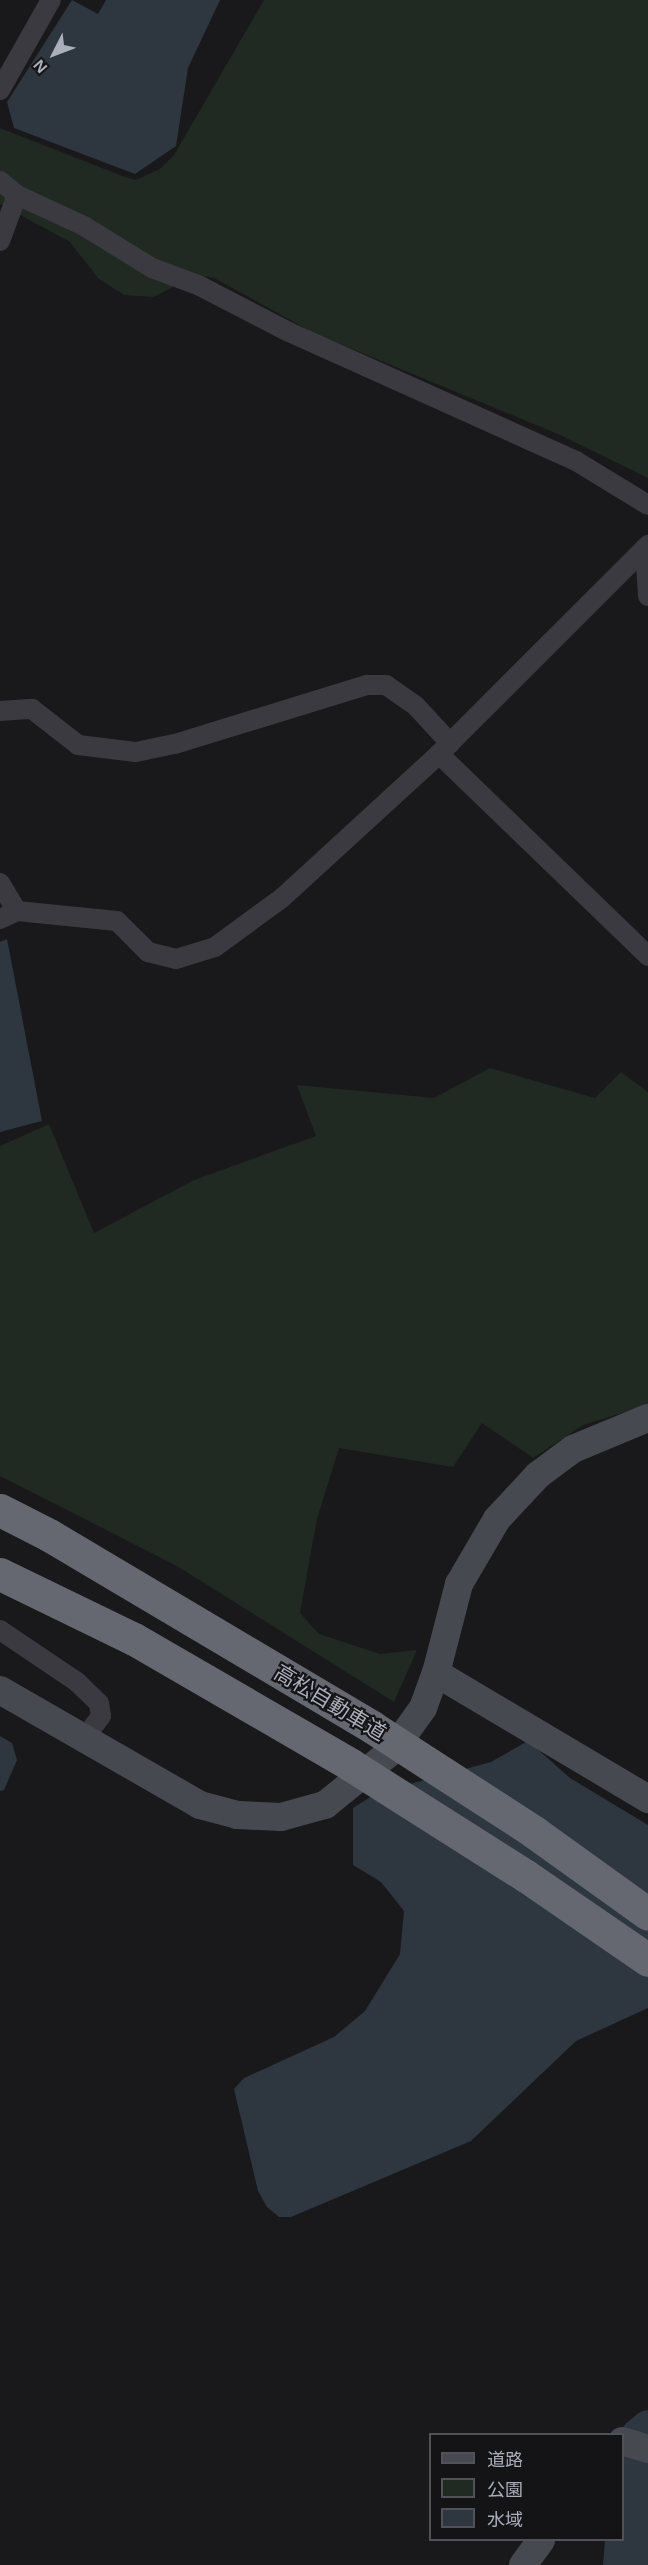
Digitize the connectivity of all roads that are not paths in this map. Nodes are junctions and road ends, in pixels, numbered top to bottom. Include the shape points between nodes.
1 (51, 0) edge
2 (0, 90) edge
3 (0, 181) edge
4 (17, 195) junction
5 (0, 241) edge
6 (648, 505) edge
7 (646, 547) edge
8 (648, 596) edge
9 (0, 711) edge
10 (445, 749) junction
11 (0, 883) edge
12 (8, 915) edge
13 (648, 956) edge
14 (648, 1418) edge
15 (0, 1510) edge
16 (0, 1574) edge
17 (0, 1630) edge
18 (436, 1673) junction
19 (0, 1690) edge
20 (85, 1737) junction
21 (648, 1799) edge
22 (648, 1914) edge
23 (648, 1960) edge
24 (624, 2442) edge
25 (648, 2449) edge
26 (540, 2541) edge
27 (523, 2565) edge

1 - 2 street
3 - 4 street
4 - 5 street
4 - 6 street via 84,226 152,268 198,285 289,332 576,461
7 - 8 street
7 - 10 street
9 - 10 street via 32,709 78,745 136,752 175,744 367,685 386,685 415,705
10 - 12 street via 282,898 215,947 176,959 148,952 117,921
10 - 13 street
11 - 12 street
14 - 18 street via 573,1449 538,1475 497,1519 459,1584
15 - 22 highway, 高松自動車道, bridge via 49,1535 372,1727 534,1832
16 - 23 highway, 高松自動車道, bridge via 134,1639 351,1765 526,1876
17 - 20 street via 77,1682 99,1703 101,1716
18 - 20 street via 423,1708 393,1750 325,1805 281,1817 237,1815 200,1805
18 - 21 street
19 - 20 street
24 - 25 street
26 - 27 street

